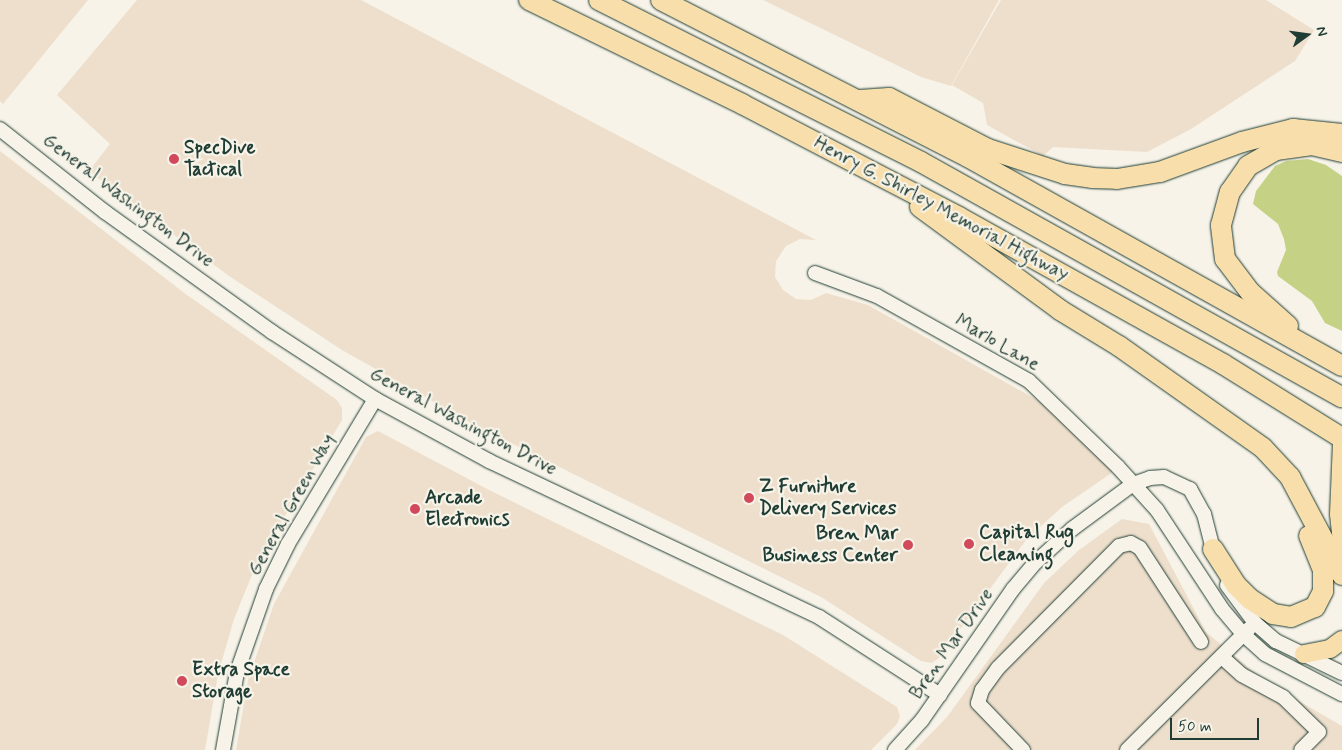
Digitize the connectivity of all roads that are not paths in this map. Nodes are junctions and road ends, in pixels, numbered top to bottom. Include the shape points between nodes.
1 (529, 0) edge
2 (599, 0) edge
3 (661, 0) edge
4 (860, 100) junction
5 (0, 129) edge
6 (1342, 134) edge
7 (1342, 152) edge
8 (881, 176) junction
9 (815, 273) dead end
10 (1305, 343) junction
11 (1342, 366) edge
12 (1342, 397) edge
13 (375, 399) junction
14 (1223, 418) junction
15 (1342, 438) edge
16 (1342, 443) edge
17 (1133, 484) junction
18 (1342, 545) edge
19 (1213, 549) junction
20 (1342, 575) edge
21 (1255, 623) junction
22 (1244, 635) junction
23 (1342, 640) edge
24 (1201, 642) dead end
25 (1304, 654) junction
26 (1223, 658) junction
27 (1342, 673) edge
28 (1342, 694) edge
29 (940, 695) junction
30 (223, 750) edge
31 (895, 750) edge
32 (1023, 750) edge
33 (1127, 750) edge
34 (1301, 750) edge

1 - 8 highway, Henry G. Shirley Memorial Highway
2 - 12 highway via 921,162
3 - 4 highway
4 - 6 highway via 889,98 988,149 1064,174 1092,178 1117,179 1160,172 1242,142 1294,129
4 - 10 highway
5 - 13 street, General Washington Drive via 105,212 272,332
7 - 10 highway via 1312,145 1294,146 1276,150 1248,166 1230,192 1221,225 1225,259 1250,292
8 - 14 highway via 1060,310 1119,346
8 - 15 highway, Henry G. Shirley Memorial Highway via 1215,359
9 - 17 street, Marlo Lane via 877,296 1018,374 1041,391
10 - 11 highway
13 - 29 street, General Washington Drive via 489,460 819,617
13 - 30 street, General Green Way via 288,544 266,589 237,672
14 - 19 highway via 1285,486 1323,570 1324,591 1319,601 1299,616 1273,614 1250,600 1236,585
14 - 20 highway via 1263,448 1290,477
16 - 18 main road via 1339,514
17 - 19 street, Bren Mar Drive via 1164,477 1190,489 1204,514
17 - 22 street via 1173,530 1222,609
17 - 29 street, Bren Mar Drive via 1072,529 1036,562 1009,595
19 - 21 street, Bren Mar Drive via 1227,584
21 - 22 street
21 - 25 street, Bren Mar Drive via 1276,640
22 - 26 street
22 - 28 street via 1265,654
23 - 25 main road via 1330,649
24 - 32 street via 1140,548 1131,543 1119,546 998,668 982,690 978,703
25 - 27 street, Bren Mar Drive
26 - 33 street
26 - 34 street via 1242,675 1283,698 1319,732
29 - 31 street, Bren Mar Drive

